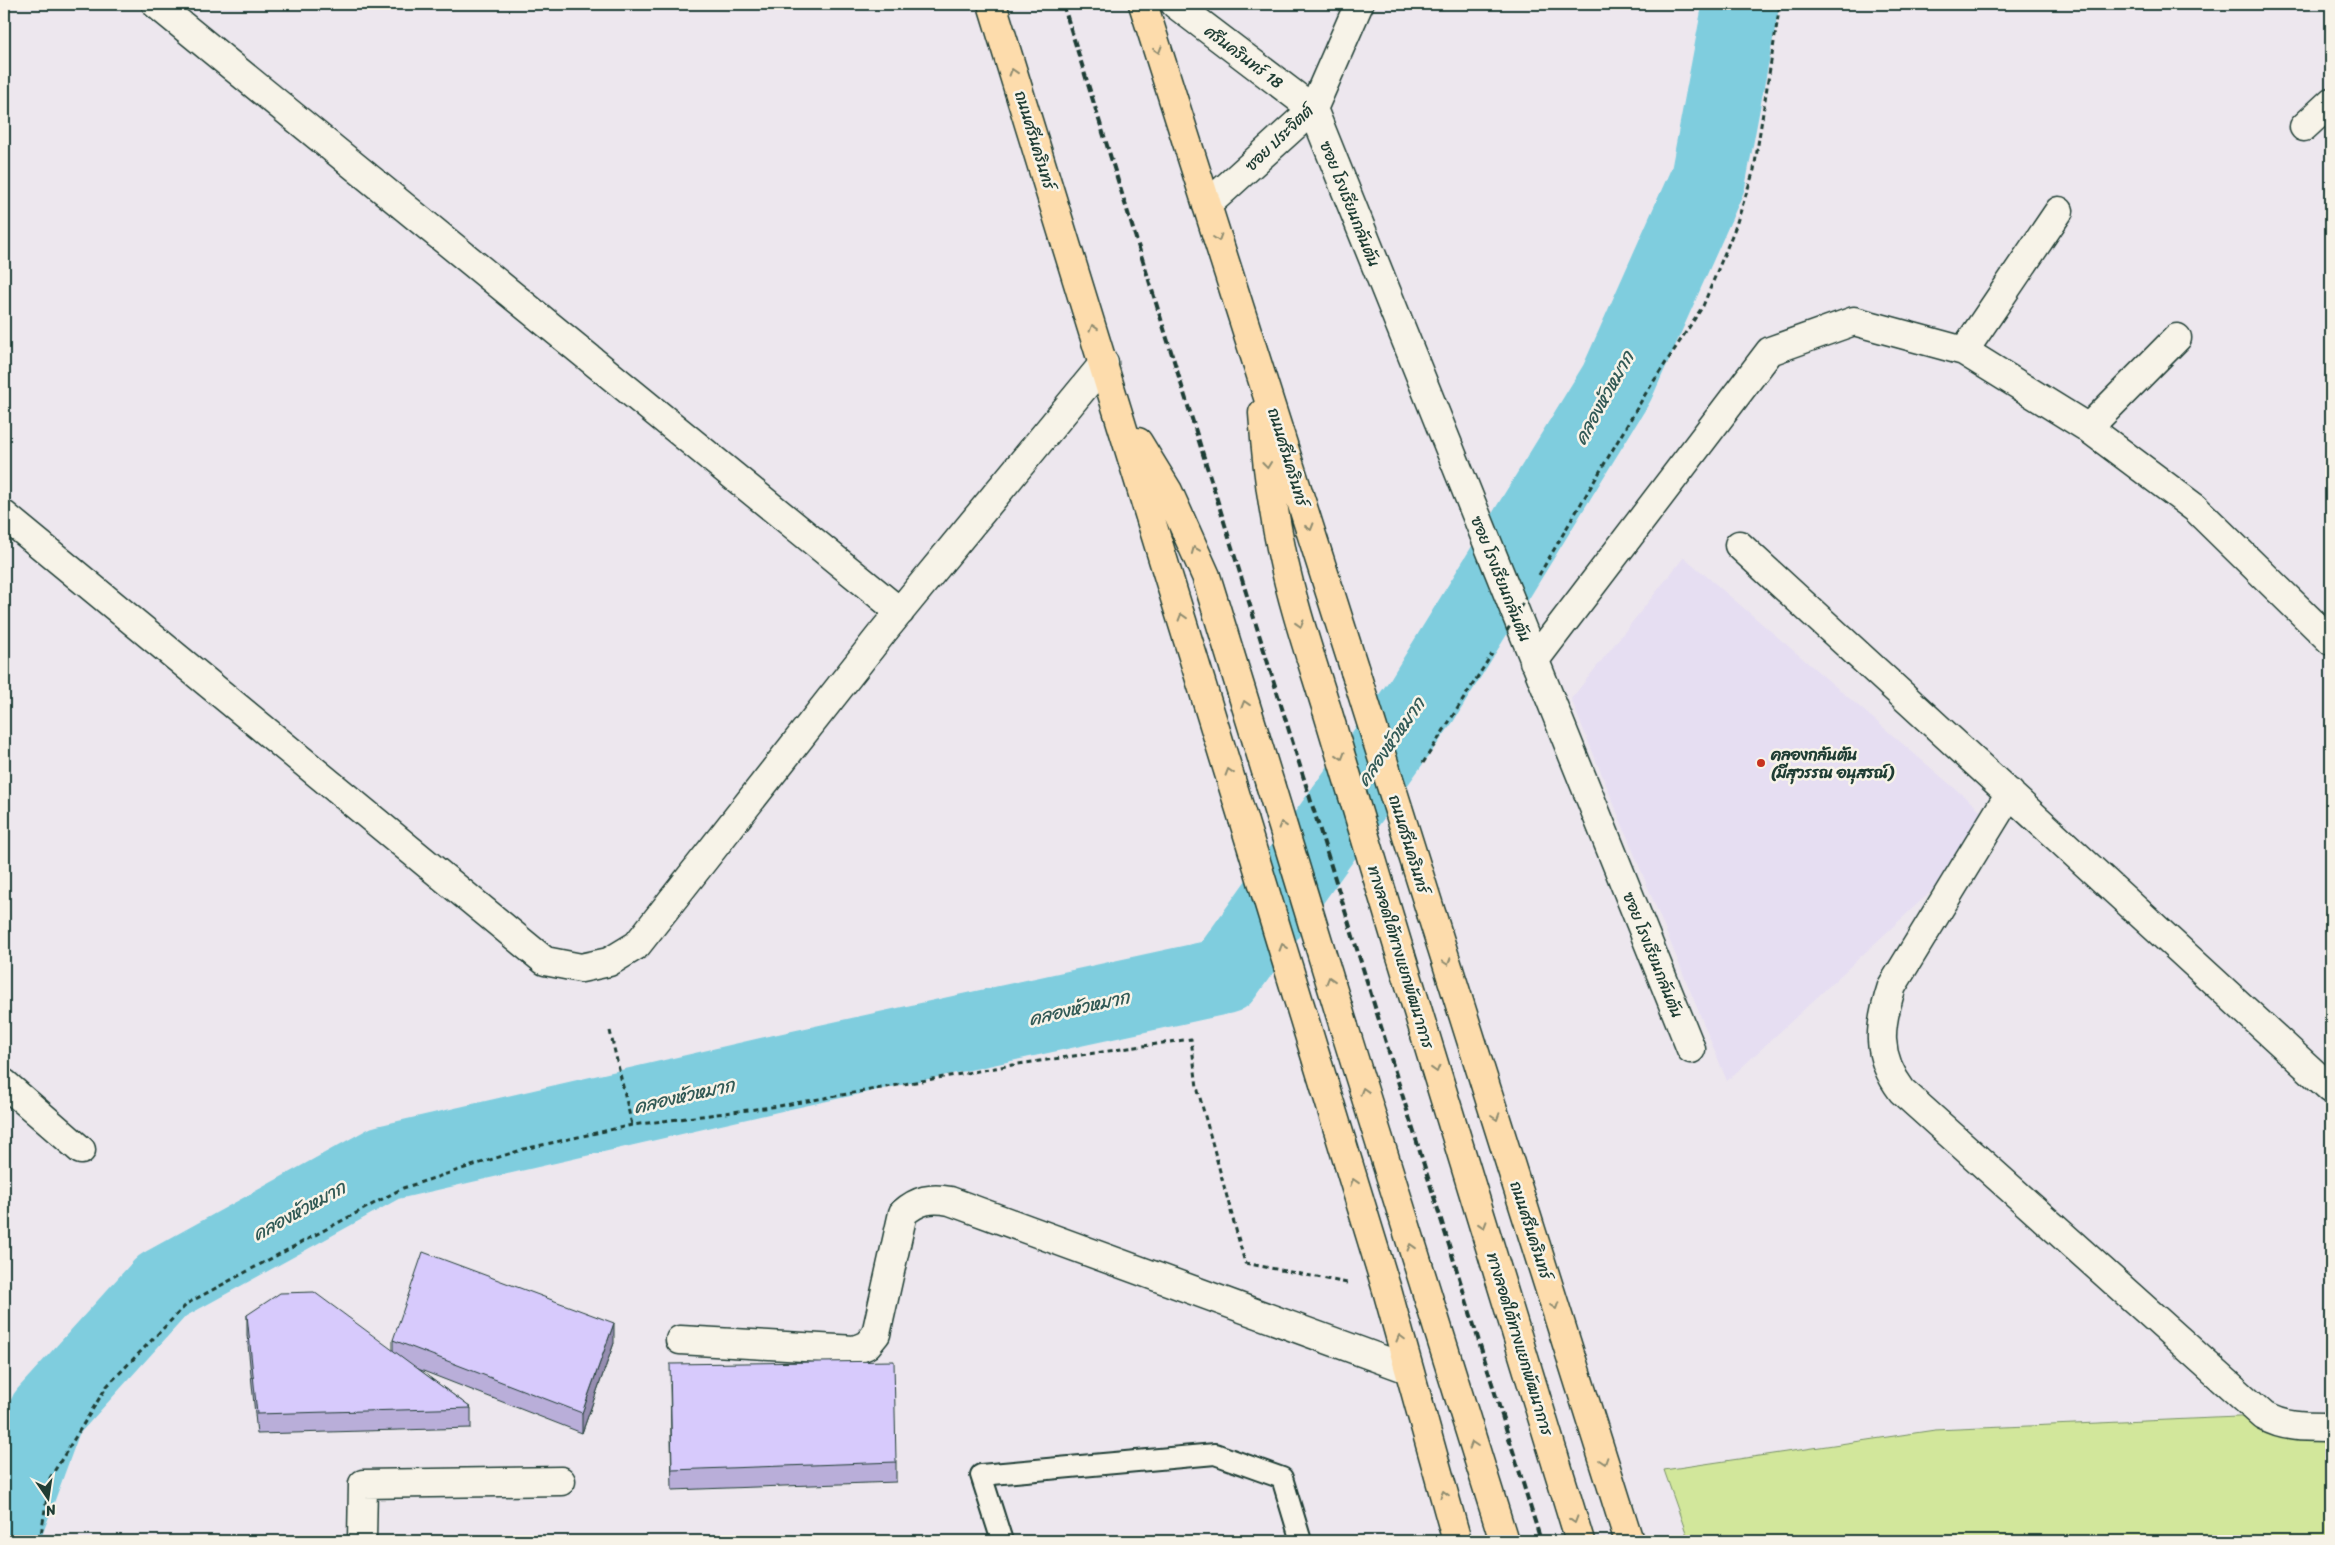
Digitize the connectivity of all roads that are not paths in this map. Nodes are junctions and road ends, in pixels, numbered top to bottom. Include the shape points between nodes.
1 (156, 4) edge
2 (992, 4) edge
3 (1143, 4) edge
4 (1175, 4) edge
5 (1359, 4) edge
6 (2331, 102) edge
7 (1313, 109) junction
8 (2304, 127) dead end
9 (1207, 205) junction
10 (2059, 211) dead end
11 (2177, 338) dead end
12 (1964, 351) junction
13 (1104, 364) junction
14 (1259, 364) junction
15 (1118, 409) junction
16 (2088, 428) junction
17 (4, 515) edge
18 (1739, 545) dead end
19 (900, 612) junction
20 (2331, 641) edge
21 (1534, 661) junction
22 (2010, 793) junction
23 (1691, 1049) dead end
24 (4, 1083) edge
25 (2331, 1089) edge
26 (81, 1150) dead end
27 (680, 1340) dead end
28 (1408, 1369) junction
29 (2331, 1427) edge
30 (561, 1481) dead end
31 (362, 1541) edge
32 (1002, 1541) edge
33 (1301, 1541) edge
34 (1457, 1541) edge
35 (1504, 1541) edge
36 (1580, 1541) edge
37 (1629, 1541) edge

1 - 19 street
13 -> 2 main road, ถนนศรีนครินทร์
3 -> 9 main road, ถนนศรีนครินทร์
4 - 7 street, ศรีนครินทร์ 18
5 - 7 street, ซอย ประจิตต์
6 - 8 street
7 - 9 street, ซอย ประจิตต์
7 - 21 street, ซอย โรงเรียนกลันตัน
9 -> 14 main road, ถนนศรีนครินทร์
10 - 12 street
11 - 16 street
12 - 16 street
12 - 21 street via 1854,321 1770,351
13 - 15 main road, ถนนศรีนครินทร์
13 - 19 street
14 -> 36 main road, ทางลอดใต้ทางแยกพัฒนาการ, bridge via 1267,462 1295,608
14 -> 37 main road, ถนนศรีนครินทร์, bridge
28 -> 15 main road, ถนนศรีนครินทร์, bridge via 1318,1060
35 -> 15 main road, bridge via 1220,622 1196,552 1168,491
16 - 20 street via 2195,508
17 - 19 street via 545,962 581,968 610,962 637,944
18 - 22 street
21 - 23 street, ซอย โรงเรียนกลันตัน
22 - 25 street
22 - 29 street via 1892,986 1881,1032 1882,1052 1894,1080 1916,1104 2264,1416 2276,1423
24 - 26 street
27 - 28 street via 856,1350 867,1345 876,1334 903,1213 919,1202 935,1198
34 -> 28 main road, ถนนศรีนครินทร์
30 - 31 street via 362,1484
32 - 33 lane via 981,1475 1215,1454 1282,1478

